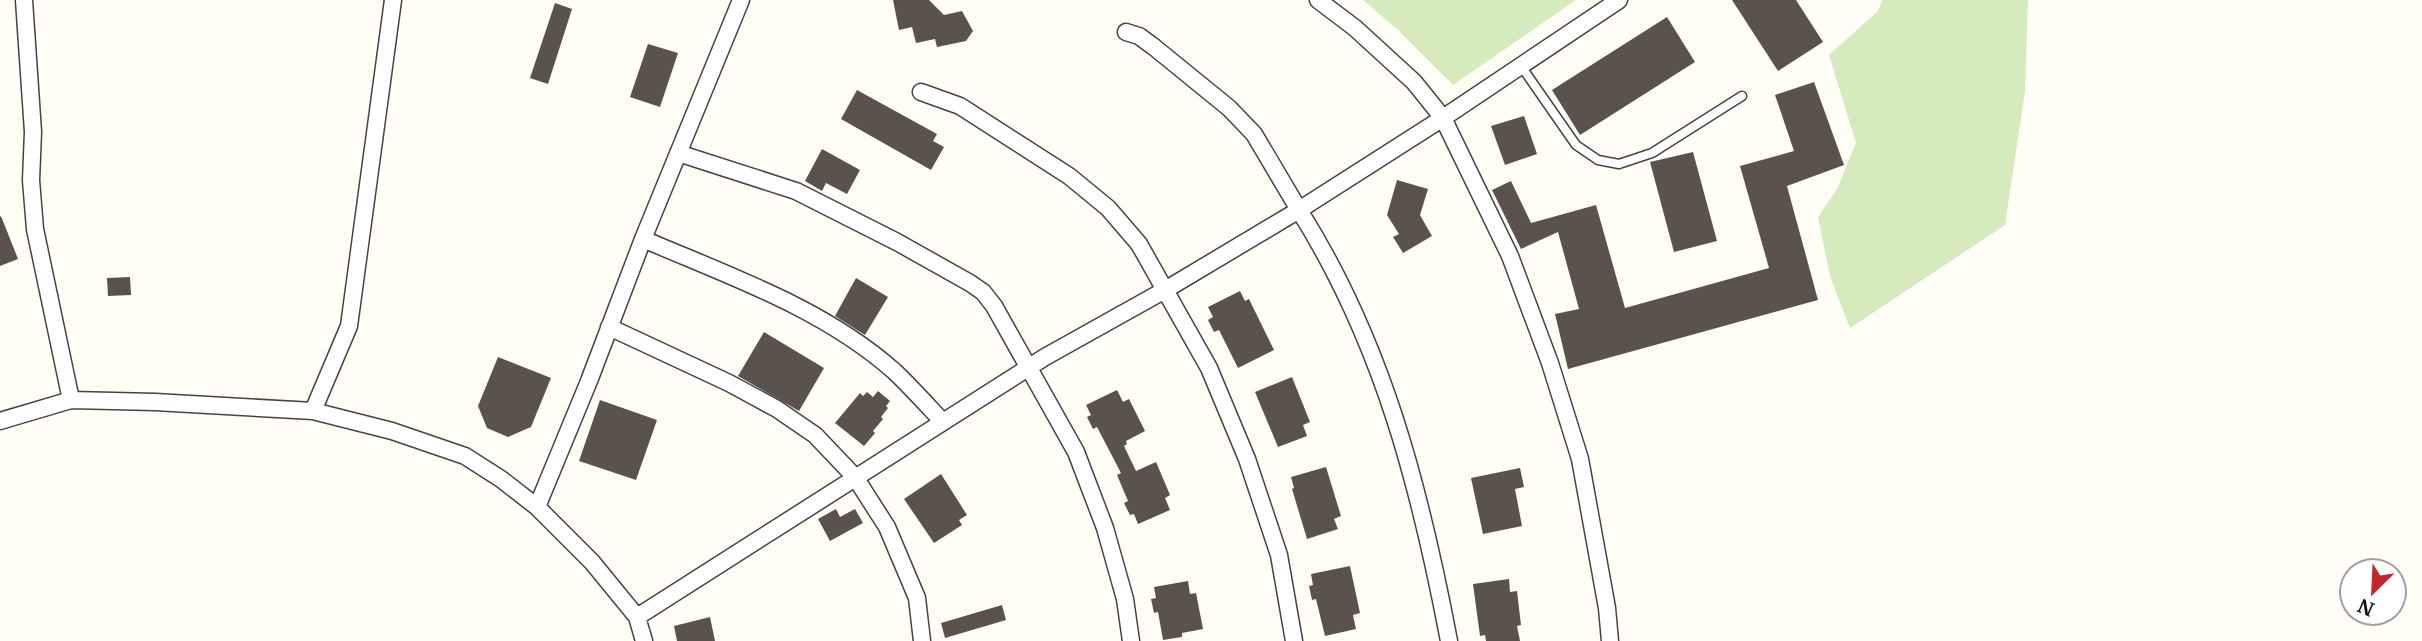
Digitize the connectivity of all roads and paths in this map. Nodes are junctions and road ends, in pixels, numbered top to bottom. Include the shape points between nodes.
1 (24, 0) edge
2 (393, 0) edge
3 (741, 0) edge
4 (1318, 0) edge
5 (1619, 0) edge
6 (1126, 32) dead end
7 (1521, 66) junction
8 (921, 92) dead end
9 (1742, 96) dead end
10 (1443, 118) junction
11 (678, 153) junction
12 (1299, 210) junction
13 (643, 239) junction
14 (1165, 290) junction
15 (609, 327) junction
16 (1028, 368) junction
17 (71, 400) junction
18 (313, 411) junction
19 (0, 421) edge
20 (943, 422) junction
21 (855, 477) junction
22 (537, 507) junction
23 (637, 617) junction
24 (644, 641) edge
25 (922, 641) edge
26 (1132, 641) edge
27 (1294, 641) edge
28 (1449, 641) edge
29 (1610, 641) edge

1 - 17 street via 35,229
2 - 18 street via 349,326
3 - 11 street
4 - 10 street via 1414,82
5 - 7 street
6 - 12 street via 1139,36 1229,108 1254,134
7 - 9 lane via 1576,145 1598,160 1619,164 1652,153
7 - 10 street
8 - 14 street via 960,106 1069,176 1139,244
10 - 12 street
10 - 29 street via 1510,256 1561,399 1580,459
11 - 13 street
11 - 16 street via 796,191 970,283 994,306
12 - 14 street
12 - 28 street via 1362,330 1408,456
13 - 15 street
13 - 20 street via 783,299 841,332 893,371
14 - 16 street
14 - 27 street via 1209,368 1247,459 1279,555
15 - 21 street via 777,409 815,435
15 - 22 street
16 - 20 street
16 - 26 street via 1076,452 1105,528
17 - 18 street
17 - 19 street
18 - 22 street via 465,456
20 - 21 street
21 - 23 street
21 - 25 street via 905,565 917,597
22 - 23 street via 592,562
23 - 24 street

